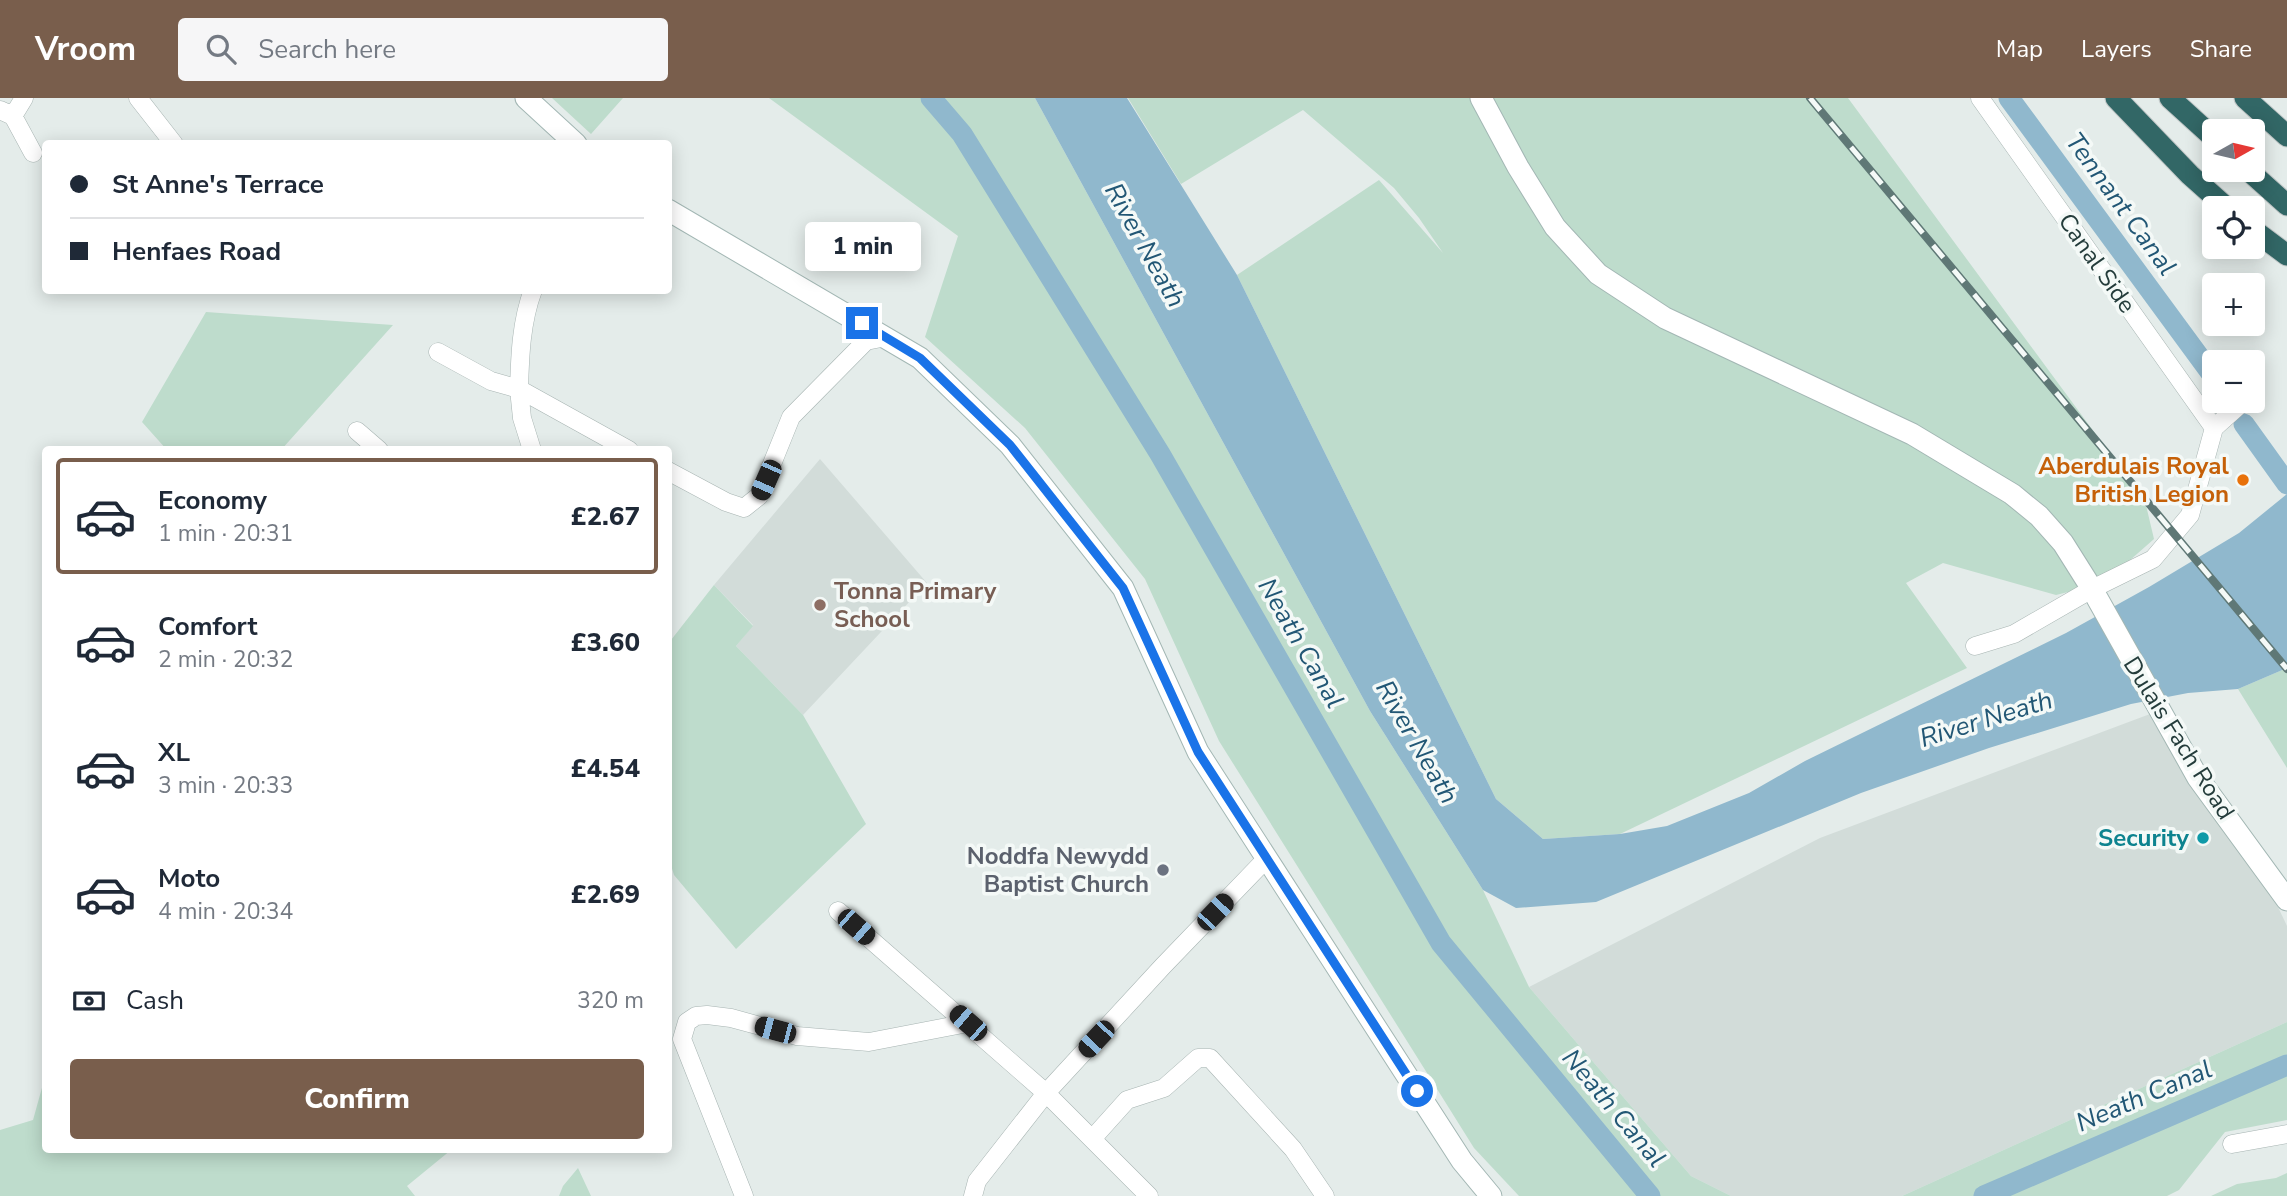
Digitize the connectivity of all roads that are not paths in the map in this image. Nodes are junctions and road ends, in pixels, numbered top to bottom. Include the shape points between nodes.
1 (24, 98) edge
2 (138, 98) edge
3 (526, 98) edge
4 (1481, 98) edge
5 (1980, 98) edge
6 (2116, 98) edge
7 (2170, 98) edge
8 (2245, 98) edge
9 (6, 113) edge
10 (2202, 127) edge
11 (2287, 136) edge
12 (170, 140) edge
13 (572, 140) edge
14 (33, 153) dead end
15 (2261, 182) edge
16 (2214, 196) edge
17 (2287, 205) edge
18 (672, 211) edge
19 (2265, 239) edge
20 (2287, 255) edge
21 (532, 294) edge
22 (886, 337) junction
23 (438, 352) dead end
24 (519, 389) junction
25 (2231, 413) edge
26 (2214, 428) junction
27 (357, 431) dead end
28 (374, 446) edge
29 (531, 446) edge
30 (622, 446) edge
31 (672, 473) edge
32 (2096, 598) junction
33 (1975, 646) dead end
34 (1267, 858) junction
35 (2287, 900) edge
36 (838, 911) dead end
37 (968, 1023) junction
38 (1046, 1093) junction
39 (2287, 1134) edge
40 (1092, 1139) junction
41 (2232, 1144) dead end
42 (744, 1196) edge
43 (972, 1196) edge
44 (1149, 1196) edge
45 (1325, 1196) edge
46 (1491, 1196) edge

1 - 9 street
2 - 12 street
3 - 13 main road
4 - 32 main road, Dulais Fach Road via 1555,227 1598,274 1665,318 1912,434 2012,494 2063,543
5 - 26 street, Canal Side
6 - 16 highway
7 - 10 highway
8 - 11 highway
9 - 14 street
15 - 17 highway
18 - 22 main road
19 - 20 highway
21 - 24 street via 520,346
22 - 31 street via 866,341 791,417 759,496 744,508
22 - 34 main road via 920,358 1010,445 1123,588 1198,752
23 - 24 street via 491,382
24 - 29 street
24 - 30 street
25 - 26 street
26 - 32 street via 2190,515 2153,559
27 - 28 street
32 - 33 street
32 - 35 main road, Dulais Fach Road via 2198,778
34 - 38 street
34 - 46 main road via 1462,1161
36 - 37 street
37 - 38 street
37 - 42 street via 869,1042 797,1036 707,1015 687,1022 682,1039
38 - 40 street
38 - 43 street via 977,1181
39 - 41 street
40 - 44 street
40 - 45 street via 1127,1100 1164,1088 1198,1058 1210,1058 1293,1149

